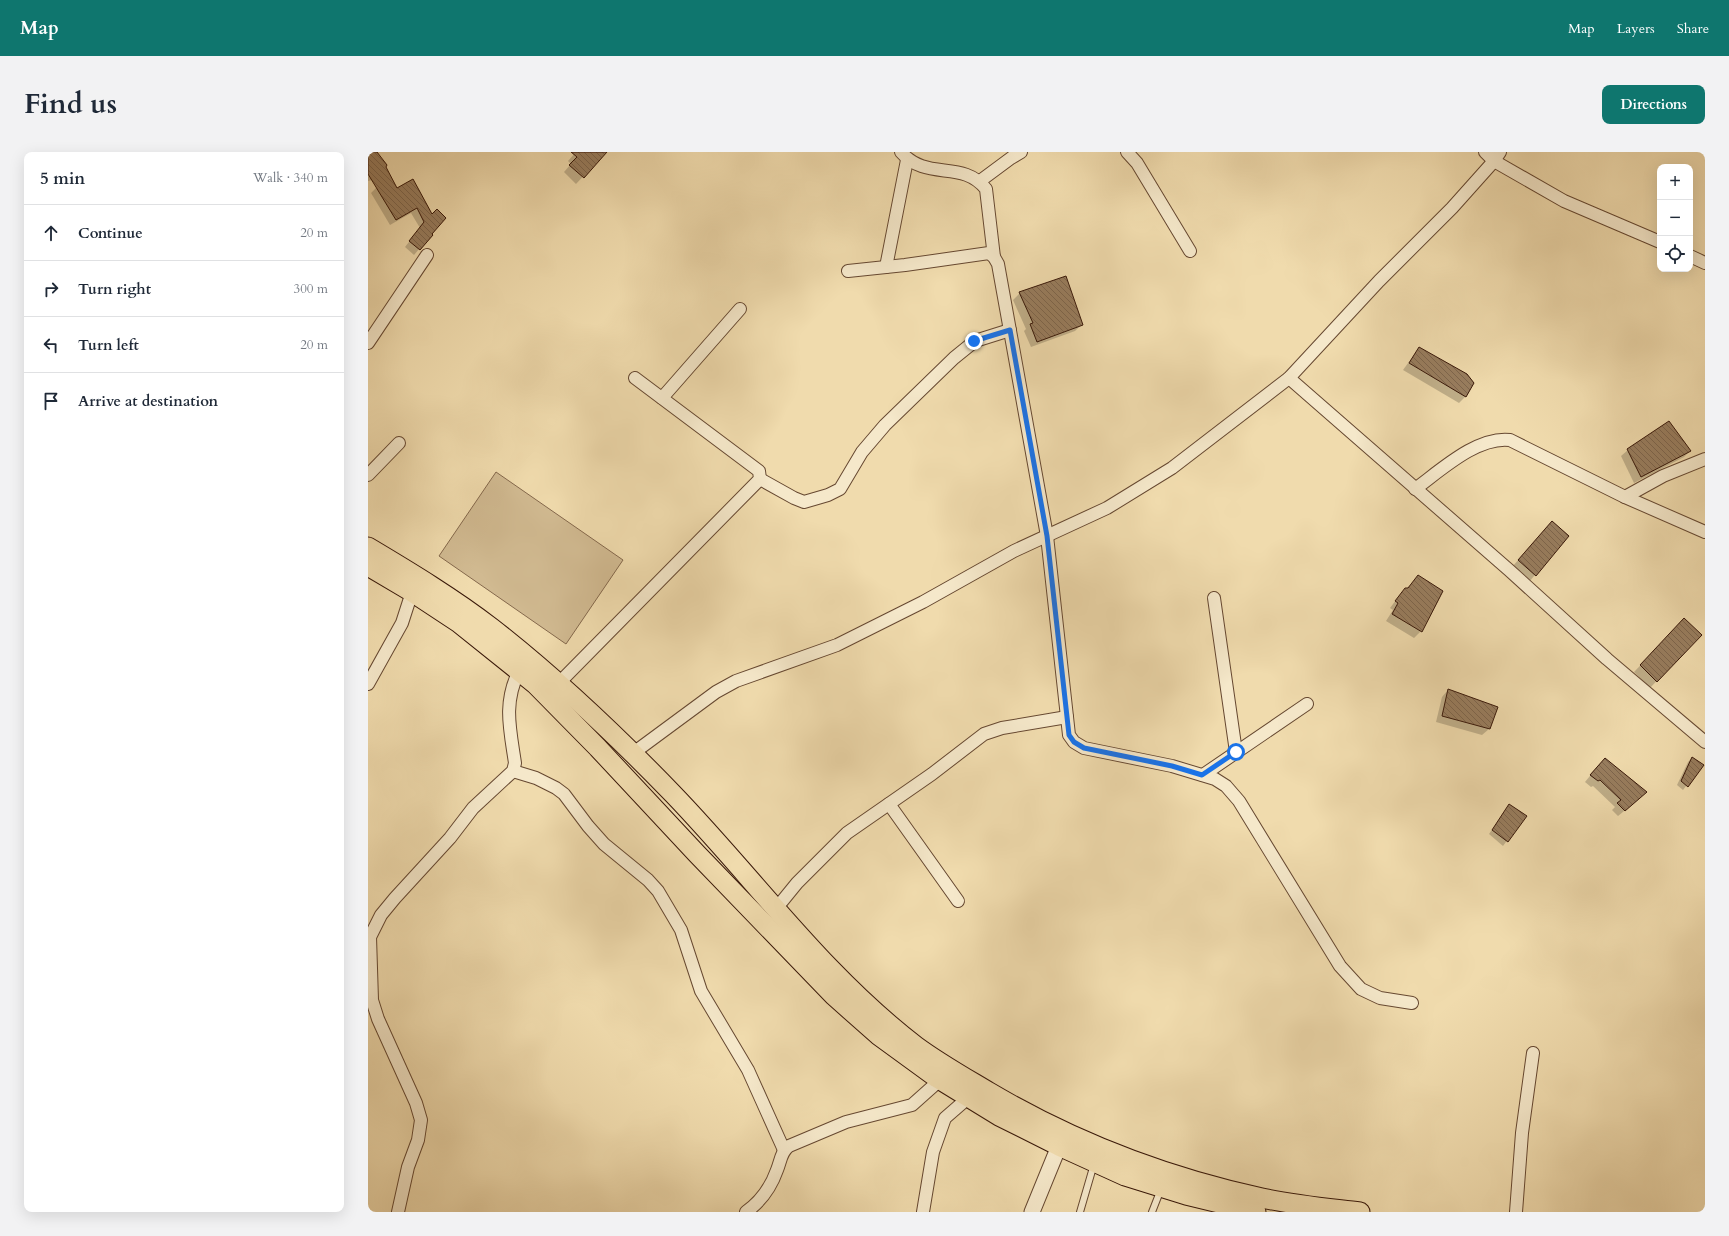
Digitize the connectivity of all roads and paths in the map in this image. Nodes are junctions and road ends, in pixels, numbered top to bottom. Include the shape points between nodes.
1 (1021, 152) edge
2 (1128, 152) edge
3 (1485, 152) edge
4 (904, 156) edge
5 (1497, 157) edge
6 (980, 182) junction
7 (1657, 241) edge
8 (1190, 251) dead end
9 (427, 255) dead end
10 (994, 257) junction
11 (1693, 257) edge
12 (1705, 263) edge
13 (886, 267) junction
14 (848, 271) dead end
15 (740, 309) dead end
16 (1010, 330) junction
17 (368, 343) edge
18 (635, 378) dead end
19 (1289, 378) junction
20 (662, 398) junction
21 (399, 443) dead end
22 (1705, 459) edge
23 (368, 475) edge
24 (760, 479) junction
25 (1414, 489) junction
26 (1625, 496) junction
27 (1705, 532) edge
28 (1047, 536) junction
29 (368, 547) edge
30 (368, 566) edge
31 (412, 592) junction
32 (1214, 598) dead end
33 (519, 671) junction
34 (368, 684) edge
35 (558, 684) junction
36 (1307, 704) dead end
37 (1068, 717) junction
38 (1705, 742) edge
39 (1236, 752) junction
40 (632, 754) junction
41 (513, 771) junction
42 (1202, 775) junction
43 (889, 804) junction
44 (958, 901) dead end
45 (776, 910) junction
46 (1412, 1003) dead end
47 (1533, 1053) dead end
48 (940, 1080) junction
49 (968, 1098) junction
50 (1059, 1146) junction
51 (784, 1150) junction
52 (1094, 1162) junction
53 (1161, 1187) junction
54 (398, 1212) edge
55 (746, 1212) edge
56 (923, 1212) edge
57 (1032, 1212) edge
58 (1080, 1212) edge
59 (1152, 1212) edge
60 (1256, 1212) edge
61 (1360, 1212) edge
62 (1516, 1212) edge

1 - 6 street
2 - 8 street
3 - 5 street
4 - 6 street via 924,168 965,173
4 - 13 street
5 - 7 street via 1564,201
5 - 19 street
6 - 10 street via 986,189
9 - 17 street
10 - 13 street via 989,253
10 - 16 street via 998,264
11 - 12 street
13 - 14 street
15 - 20 street
16 - 24 street via 974,341 954,358 885,425 862,452 840,489 804,502
16 - 28 street
18 - 20 street
19 - 25 street
19 - 28 street via 1172,468 1107,508
20 - 24 street via 759,471
21 - 23 street
22 - 26 street via 1663,476
24 - 35 street
25 - 26 street via 1465,453 1498,439 1510,440
25 - 38 street
26 - 27 street
28 - 37 street
28 - 40 street via 837,645 736,681 716,692
29 - 35 main road via 441,592 490,627
30 - 31 main road
31 - 33 main road via 459,623
31 - 34 street via 402,623
32 - 39 street
33 - 41 street via 510,693 508,713 515,763
33 - 48 main road via 598,748 834,996 878,1035
35 - 40 main road via 580,702
36 - 39 street
37 - 42 street via 1069,735 1074,742 1084,748 1172,766
37 - 43 street via 1002,728 984,734
39 - 42 street
40 - 45 main road via 674,795
41 - 51 street via 536,778 564,794 604,844 658,891 681,930 701,991 748,1070
41 - 54 street via 473,808 450,838 395,898 370,937 372,1000 421,1120
42 - 46 street via 1226,786 1239,801 1340,966 1361,989 1380,998
43 - 44 street
43 - 45 street via 846,833
45 - 61 main road via 849,989 916,1045 947,1067 1062,1132 1132,1161 1196,1182 1264,1199
47 - 62 street via 1522,1133
48 - 49 main road
48 - 51 street via 912,1105 846,1122 802,1139
49 - 50 main road
49 - 56 street via 945,1118 933,1152
50 - 52 main road
50 - 57 street
51 - 55 street via 764,1194
52 - 53 main road via 1124,1176
52 - 58 lane
53 - 59 lane
53 - 60 main road

